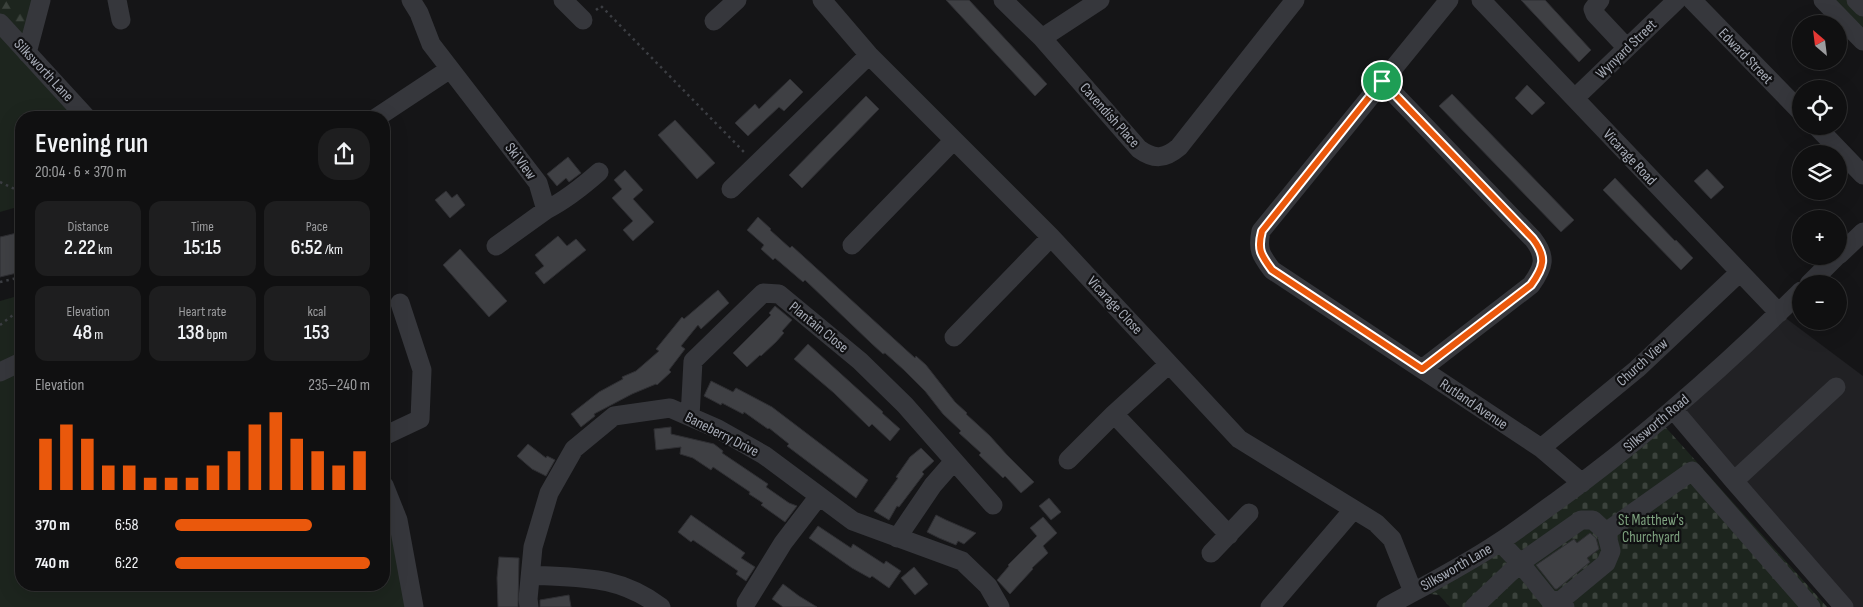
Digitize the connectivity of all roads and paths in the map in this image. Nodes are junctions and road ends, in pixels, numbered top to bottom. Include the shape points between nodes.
1 (40, 0) edge
2 (117, 0) edge
3 (412, 0) edge
4 (563, 0) edge
5 (737, 0) edge
6 (822, 0) edge
7 (1003, 0) edge
8 (1100, 0) edge
9 (1295, 0) edge
10 (1449, 0) edge
11 (1481, 0) edge
12 (1600, 0) edge
13 (1677, 0) edge
14 (1692, 0) edge
15 (1822, 0) edge
16 (1856, 0) edge
17 (1863, 7) edge
18 (121, 20) dead end
19 (582, 20) joint
20 (714, 21) dead end
21 (0, 23) edge
22 (1042, 38) junction
23 (1863, 41) edge
24 (1626, 47) junction
25 (27, 53) junction
26 (869, 55) junction
27 (450, 69) junction
28 (1382, 81) junction
29 (1575, 98) junction
30 (1792, 103) edge
31 (81, 111) edge
32 (387, 111) edge
33 (1825, 135) edge
34 (953, 140) junction
35 (756, 164) junction
36 (599, 172) dead end
37 (1863, 174) edge
38 (0, 182) edge
39 (15, 189) edge
40 (731, 189) dead end
41 (546, 210) junction
42 (1863, 232) edge
43 (1052, 237) junction
44 (852, 245) dead end
45 (496, 246) dead end
46 (1847, 247) edge
47 (1829, 265) edge
48 (1740, 272) junction
49 (1818, 275) edge
50 (15, 278) edge
51 (0, 282) edge
52 (1792, 300) edge
53 (400, 303) dead end
54 (1780, 313) junction
55 (15, 314) edge
56 (0, 325) edge
57 (954, 337) dead end
58 (1169, 364) junction
59 (15, 365) edge
60 (1422, 369) junction
61 (0, 371) edge
62 (1836, 387) dead end
63 (1673, 409) junction
64 (1114, 414) junction
65 (690, 416) junction
66 (390, 433) edge
67 (1541, 448) junction
68 (1068, 460) dead end
69 (954, 461) junction
70 (1734, 481) junction
71 (1582, 483) junction
72 (819, 496) junction
73 (390, 500) edge
74 (993, 505) dead end
75 (1353, 510) junction
76 (1249, 513) dead end
77 (1606, 532) junction
78 (1229, 534) junction
79 (897, 538) junction
80 (1500, 542) junction
81 (1211, 553) dead end
82 (1520, 563) junction
83 (531, 575) junction
84 (1413, 592) junction
85 (746, 603) dead end
86 (1563, 604) edge
87 (414, 607) edge
88 (529, 607) edge
89 (661, 607) edge
90 (1000, 607) edge
91 (1270, 607) edge
92 (1386, 607) edge
93 (1474, 607) edge
94 (1811, 607) edge
95 (1844, 607) edge

1 - 25 street
2 - 18 street
3 - 27 street, Ski View via 432,44
4 - 19 street
5 - 20 street
6 - 26 street, Vicarage Close
7 - 22 street, Cavendish Place
8 - 22 street
9 - 22 street, Cavendish Place via 1179,147 1158,158 1139,149
10 - 28 street, Rutland Avenue
11 - 29 street, Vicarage Road
12 - 24 street via 1593,9 1595,14
13 - 24 street, Wynyard Street
14 - 30 street, Edward Street
15 - 23 street
16 - 17 street
19 - 35 path via 601,6
21 - 25 street, Silksworth Lane
24 - 29 street, Wynyard Street
25 - 31 street, Silksworth Lane
26 - 34 street, Vicarage Close
26 - 35 street
27 - 32 street
27 - 41 street, Ski View via 538,183
28 - 60 street via 1533,239 1543,257 1540,272 1531,285
28 - 60 street, Rutland Avenue via 1262,231 1258,245 1272,270
29 - 48 street, Vicarage Road
33 - 37 street
34 - 43 street, Vicarage Close
34 - 44 street
35 - 40 street
36 - 41 street via 562,202
38 - 39 path
41 - 45 street
42 - 46 street
43 - 57 street
43 - 58 street, Vicarage Close
47 - 49 street
48 - 54 street, Vicarage Road
48 - 67 street, Church View via 1637,369
50 - 51 path
52 - 54 street, Silksworth Road
53 - 66 street via 422,370 420,419
54 - 63 street, Silksworth Road
55 - 56 path
58 - 64 street
58 - 75 street, Vicarage Close via 1239,439
59 - 61 street
60 - 67 street, Rutland Avenue
62 - 70 street
63 - 70 street
63 - 71 street, Silksworth Road
64 - 68 street
64 - 78 street
65 - 69 street, Plantain Close via 693,361 763,293 779,294 860,360
65 - 72 street, Baneberry Drive via 764,455
65 - 83 street, Baneberry Drive via 670,408 614,416 574,449 549,493 534,547
67 - 71 street, Rutland Avenue
69 - 74 street, Plantain Close
69 - 79 street via 932,485
70 - 95 street
71 - 80 street, Silksworth Road
72 - 79 street, Baneberry Drive via 853,521
72 - 85 street via 783,543
73 - 87 street via 398,520
75 - 84 street, Vicarage Close via 1376,524 1392,540
75 - 91 street
76 - 78 street
77 - 82 street via 1593,520 1581,520
77 - 86 street via 1611,551 1606,563
77 - 94 street via 1692,471
78 - 81 street
79 - 90 street, Baneberry Drive via 962,561 988,586
80 - 82 street
80 - 84 street, Silksworth Lane via 1453,572
82 - 86 street via 1549,600
82 - 93 street
83 - 88 street, Baneberry Drive
83 - 89 street via 615,582 644,594
84 - 92 street, Silksworth Lane

